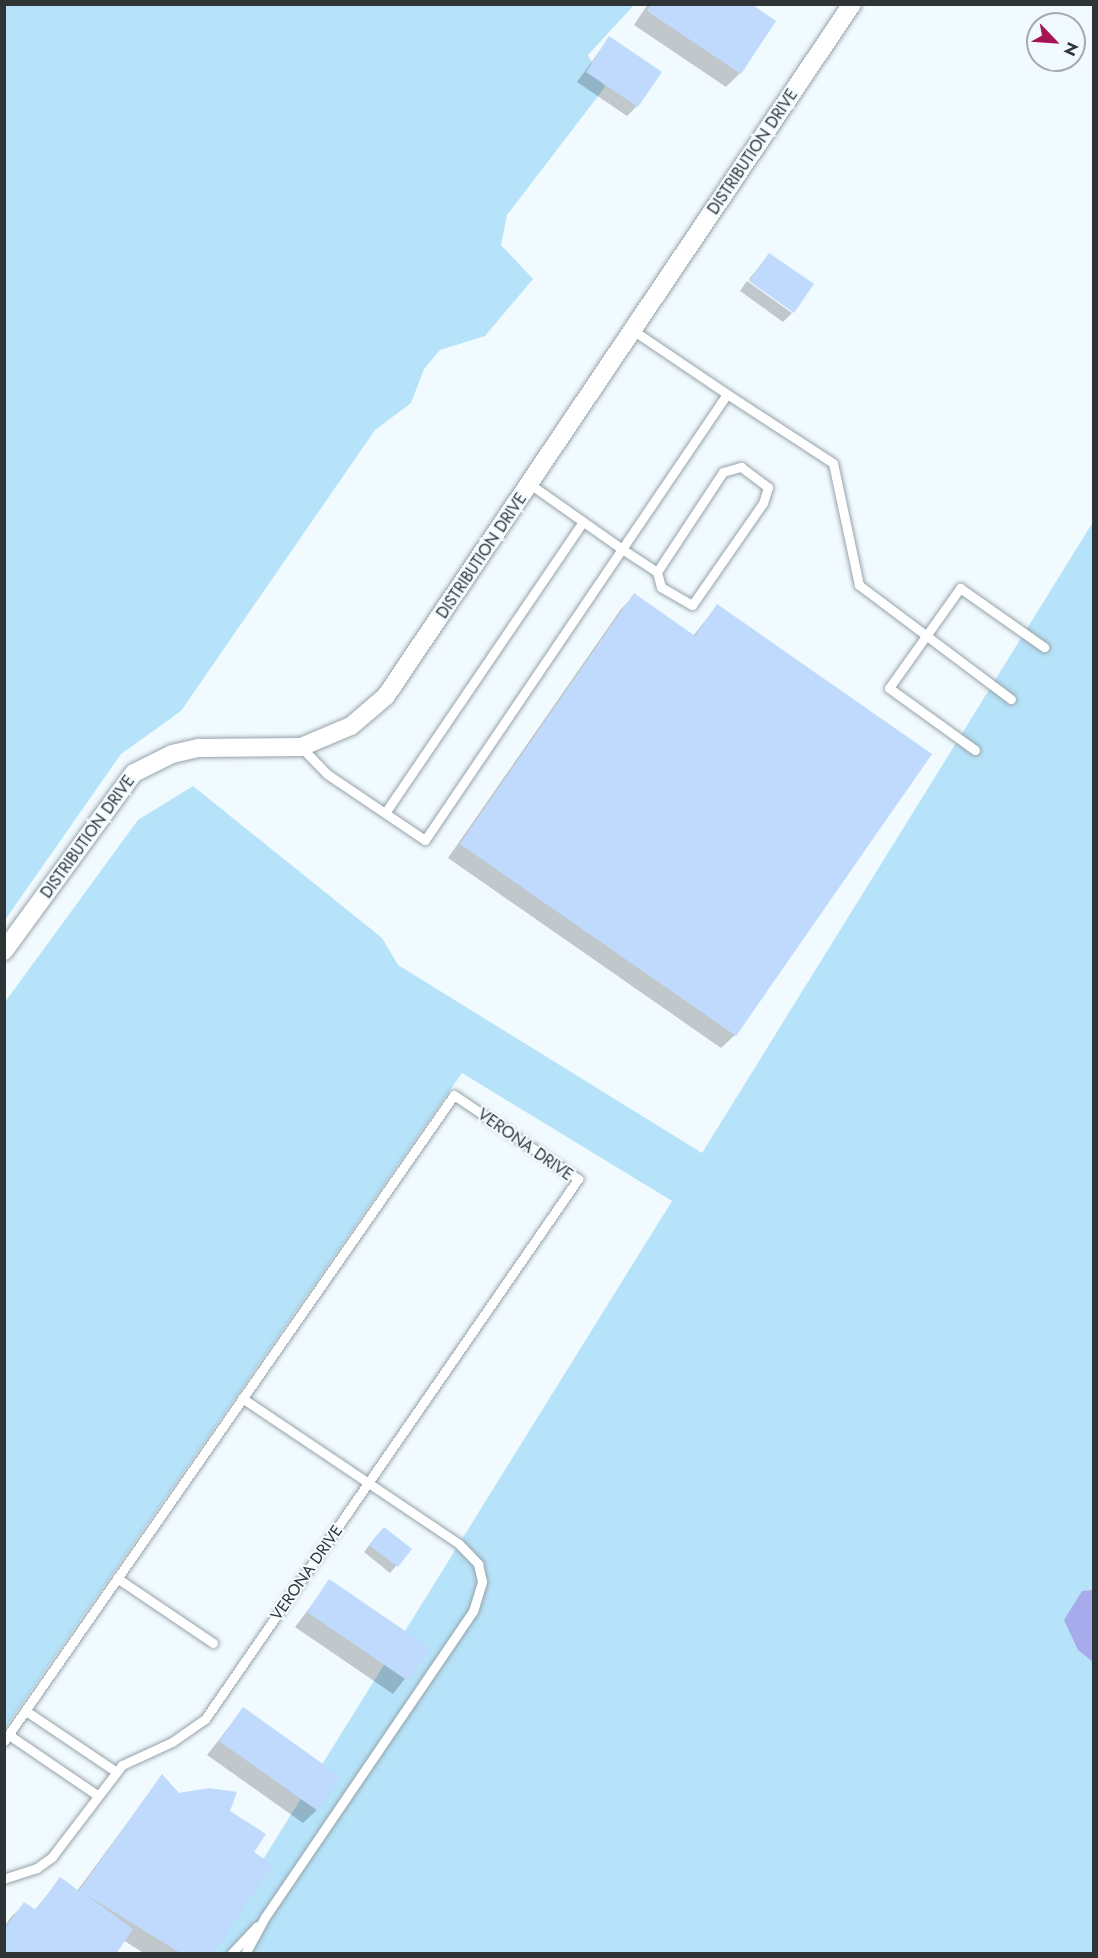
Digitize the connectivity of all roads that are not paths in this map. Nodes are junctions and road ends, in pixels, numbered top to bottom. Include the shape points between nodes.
1 (852, 4) edge
2 (634, 331) junction
3 (728, 394) junction
4 (530, 484) junction
5 (583, 522) junction
6 (622, 549) junction
7 (657, 572) junction
8 (926, 638) junction
9 (1044, 647) dead end
10 (1011, 699) dead end
11 (301, 747) junction
12 (975, 750) dead end
13 (385, 813) junction
14 (4, 951) edge
15 (242, 1398) junction
16 (369, 1483) junction
17 (117, 1578) junction
18 (213, 1643) dead end
19 (26, 1711) junction
20 (7, 1738) edge
21 (115, 1772) junction
22 (97, 1795) junction
23 (4, 1879) edge
24 (265, 1917) junction
25 (231, 1953) edge
26 (245, 1953) edge

1 - 2 street, DISTRIBUTION DRIVE
2 - 3 lane
2 - 4 street, DISTRIBUTION DRIVE
3 - 6 lane
3 - 8 lane via 833,463 859,585
4 - 5 lane
4 - 11 street, DISTRIBUTION DRIVE via 386,696 351,726
5 - 6 lane
5 - 13 lane
6 - 7 lane
6 - 13 lane via 425,840
7 - 7 lane via 723,472 741,467 768,487 763,503 692,605 661,587
8 - 9 lane via 960,588
8 - 10 lane
8 - 12 lane via 889,688
11 - 13 lane via 327,774
11 - 14 street, DISTRIBUTION DRIVE via 199,748 172,754 134,773
15 - 16 lane
15 - 16 lane, VERONA DRIVE via 454,1095 578,1179
15 - 17 lane, VERONA DRIVE
16 - 21 lane, VERONA DRIVE via 205,1719 172,1742 138,1755
16 - 24 lane via 467,1551 481,1573 481,1592 473,1611
17 - 18 lane
17 - 19 lane, VERONA DRIVE
19 - 20 lane, VERONA DRIVE
19 - 21 lane
20 - 22 lane
21 - 22 lane, VERONA DRIVE
22 - 23 lane, VERONA DRIVE via 52,1857 37,1868
24 - 25 lane
24 - 26 lane

